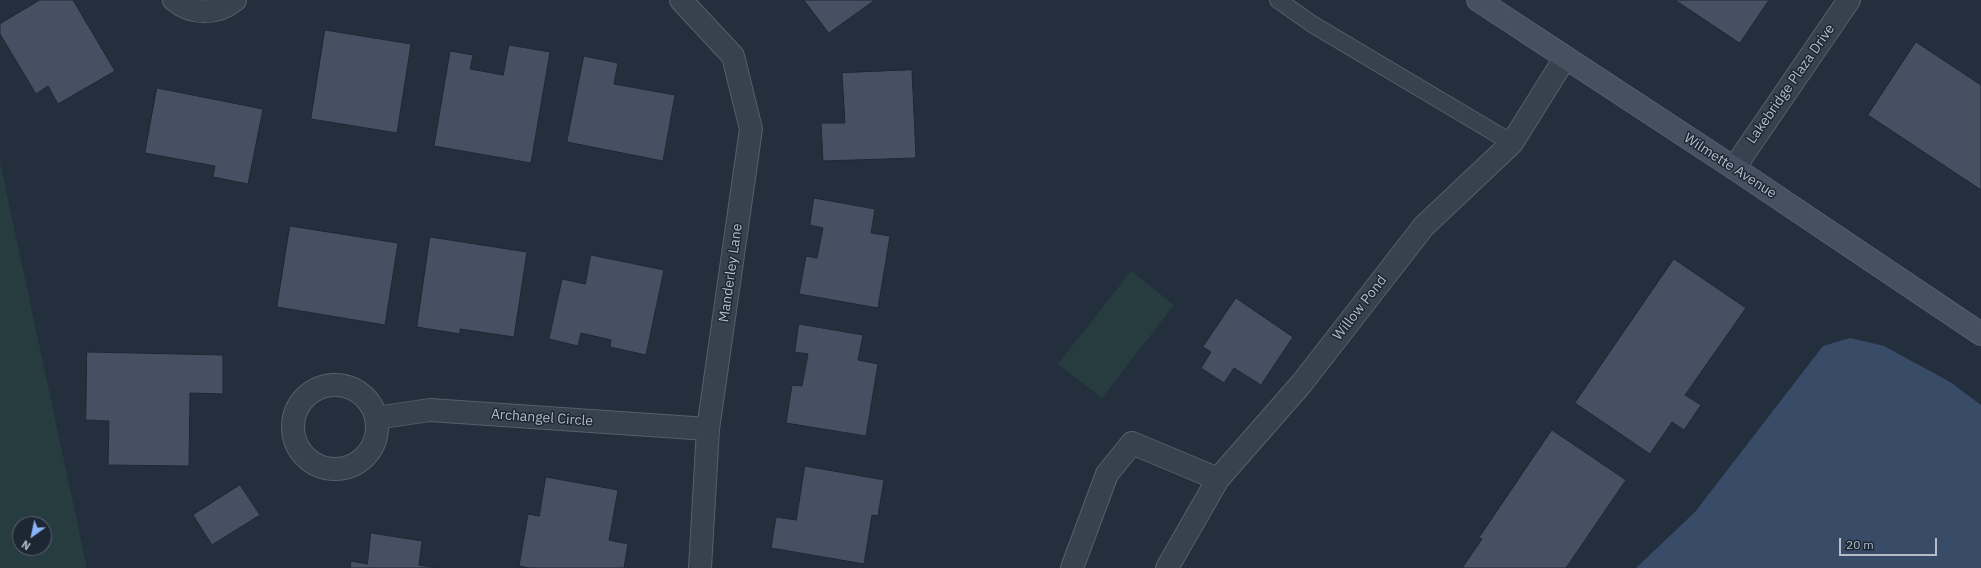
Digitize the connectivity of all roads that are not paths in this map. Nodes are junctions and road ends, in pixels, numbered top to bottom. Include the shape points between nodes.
1 (174, 0) edge
2 (235, 0) edge
3 (681, 0) edge
4 (1278, 0) edge
5 (1478, 0) edge
6 (1849, 0) edge
7 (1565, 58) junction
8 (1512, 143) junction
9 (1734, 168) junction
10 (1981, 334) edge
11 (376, 418) dead end
12 (708, 430) junction
13 (1218, 479) junction
14 (700, 568) edge
15 (1072, 568) edge
16 (1167, 568) edge

1 - 2 street via 190,10 208,12 226,7
3 - 12 street, Manderley Lane via 733,56 751,129
4 - 8 lane via 1312,24
5 - 7 street, Wilmette Avenue
6 - 9 street, Lakebridge Plaza Drive
7 - 8 street, Willow Pond
7 - 9 street, Wilmette Avenue
8 - 13 street, Willow Pond via 1424,226 1302,383
9 - 10 street, Wilmette Avenue
11 - 12 street, Archangel Circle via 430,410
12 - 14 street, Manderley Lane
13 - 15 street via 1132,442 1107,474
13 - 16 street, Willow Pond

